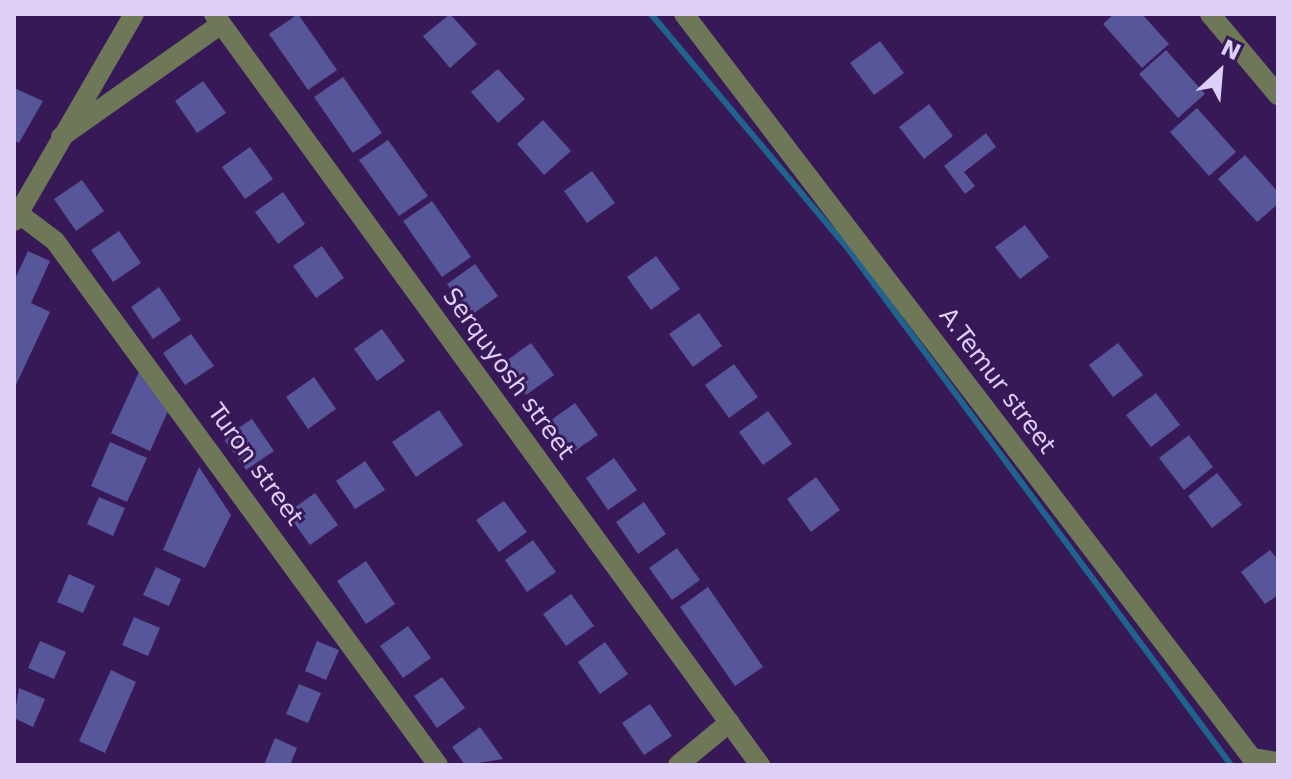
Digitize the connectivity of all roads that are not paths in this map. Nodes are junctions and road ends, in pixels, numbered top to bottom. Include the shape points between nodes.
1 (134, 14) edge
2 (684, 14) edge
3 (1210, 14) edge
4 (218, 19) edge
5 (1278, 95) edge
6 (54, 142) junction
7 (15, 214) edge
8 (730, 722) junction
9 (1278, 762) edge
10 (438, 765) edge
11 (678, 765) edge
12 (760, 765) edge

1 - 6 street
2 - 9 street, A.Temur street via 1252,758
3 - 5 street
4 - 6 street
4 - 8 street, Serquyosh street
6 - 7 street
7 - 10 street, Turon street via 55,241 198,429 361,667
8 - 11 street
8 - 12 street, Serquyosh street

